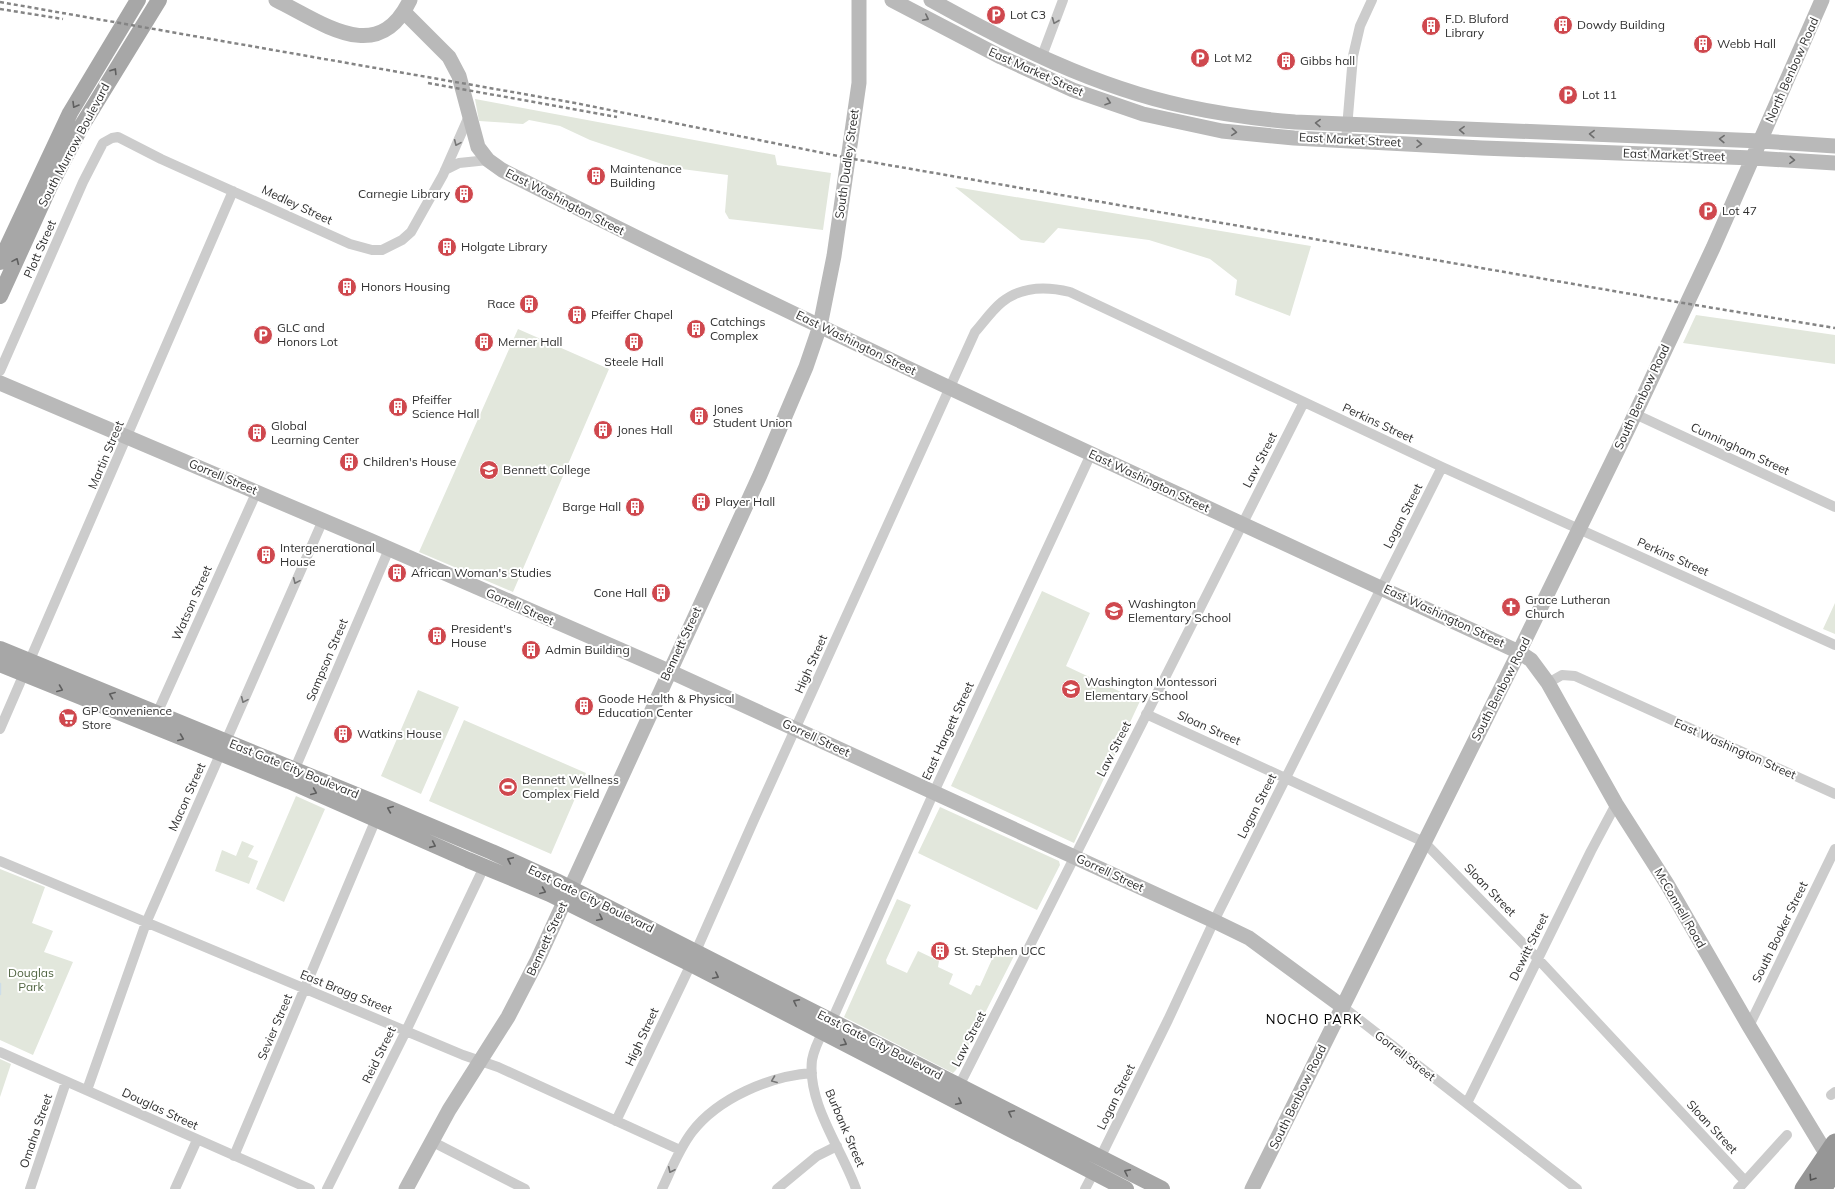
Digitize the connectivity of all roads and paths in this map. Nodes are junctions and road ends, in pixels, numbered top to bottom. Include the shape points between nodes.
1 (138, 0) edge
2 (159, 0) edge
3 (276, 0) edge
4 (859, 0) edge
5 (892, 0) edge
6 (931, 0) edge
7 (1063, 0) edge
8 (1372, 0) edge
9 (1822, 0) edge
10 (407, 6) edge
11 (1042, 56) junction
12 (469, 116) junction
13 (1348, 125) junction
14 (1555, 133) junction
15 (107, 140) joint
16 (1346, 140) junction
17 (1761, 141) junction
18 (1835, 146) edge
19 (1485, 148) junction
20 (1753, 158) junction
21 (488, 160) junction
22 (1835, 163) edge
23 (445, 170) junction
24 (233, 191) junction
25 (0, 262) edge
26 (0, 296) edge
27 (820, 326) junction
28 (0, 372) edge
29 (0, 383) edge
30 (950, 388) junction
31 (1304, 402) junction
32 (1634, 414) junction
33 (128, 437) junction
34 (1091, 454) junction
35 (1442, 467) junction
36 (256, 492) junction
37 (1835, 507) edge
38 (323, 520) junction
39 (1243, 524) junction
40 (1580, 529) junction
41 (389, 549) junction
42 (1382, 588) junction
43 (1835, 645) edge
44 (0, 649) edge
45 (1520, 652) junction
46 (0, 664) edge
47 (27, 668) junction
48 (669, 671) junction
49 (1548, 683) junction
50 (1146, 714) junction
51 (154, 720) junction
52 (0, 729) edge
53 (796, 729) junction
54 (223, 747) junction
55 (292, 775) junction
56 (1286, 777) junction
57 (934, 792) junction
58 (1835, 794) edge
59 (1616, 804) junction
60 (376, 819) junction
61 (1424, 842) junction
62 (1835, 849) edge
63 (1074, 856) junction
64 (0, 861) edge
65 (484, 867) junction
66 (568, 894) junction
67 (1214, 921) junction
68 (146, 923) junction
69 (694, 957) junction
70 (1538, 959) junction
71 (305, 990) junction
72 (1343, 1007) junction
73 (827, 1026) junction
74 (1749, 1026) junction
75 (406, 1031) junction
76 (0, 1052) edge
77 (480, 1061) junction
78 (812, 1073) junction
79 (66, 1082) junction
80 (959, 1086) junction
81 (87, 1090) junction
82 (1467, 1103) junction
83 (616, 1121) junction
84 (1787, 1135) dead end
85 (197, 1140) junction
86 (431, 1141) junction
87 (1827, 1143) edge
88 (837, 1146) junction
89 (680, 1150) junction
90 (234, 1156) junction
91 (1097, 1165) junction
92 (1835, 1169) edge
93 (1742, 1185) edge
94 (30, 1189) edge
95 (175, 1189) edge
96 (310, 1189) edge
97 (327, 1189) edge
98 (406, 1189) edge
99 (525, 1189) edge
100 (662, 1189) edge
101 (777, 1189) edge
102 (856, 1189) edge
103 (1085, 1189) edge
104 (1126, 1189) edge
105 (1162, 1189) edge
106 (1252, 1189) edge
107 (1577, 1189) edge
108 (1804, 1189) edge
109 (1822, 1189) edge

1 -> 25 main road, South Murrow Boulevard via 70,113
26 -> 2 main road, South Murrow Boulevard via 74,139
3 - 10 street, East Washington Street via 334,29 354,36 369,36 383,32 395,24
4 - 27 street, South Dudley Street via 859,83 834,256
5 -> 16 street, East Market Street via 1001,57 1073,90 1144,114 1222,131
6 - 11 street, East Market Street via 970,22
7 -> 11 street
8 - 13 street via 1360,26 1353,56
9 - 17 street, North Benbow Road
10 - 12 street, East Washington Street via 449,57 459,76
13 -> 11 street, East Market Street via 1241,117 1182,106 1106,83
12 - 21 street, East Washington Street via 478,147
12 -> 23 street, Medley Street
14 -> 13 street, East Market Street
13 - 16 street
17 -> 14 street, East Market Street
14 - 19 street via 1491,139
15 - 24 street, Medley Street via 118,137
15 - 28 street, Plott Street via 100,148 83,182
16 -> 19 street, East Market Street
17 - 18 street, East Market Street
17 - 20 street, South Benbow Road
19 - 20 street, East Market Street
20 -> 22 street, East Market Street
20 - 32 street, South Benbow Road
21 - 23 street via 459,163
21 - 27 street, East Washington Street via 502,170 594,217
23 - 24 street, Medley Street via 411,232 402,240 382,250 350,244
24 - 33 street, Martin Street
27 - 30 street, East Washington Street
27 - 48 street, Bennett Street via 806,367 760,475
29 - 33 street, Gorrell Street
30 - 31 street, Perkins Street via 974,332 1002,302 1018,293 1051,287 1070,292
30 - 34 street, East Washington Street
30 - 53 street, High Street
31 - 35 street, Perkins Street
31 - 39 street, Law Street
32 - 37 street, Cunningham Street
32 - 40 street, South Benbow Road
33 - 36 street, Gorrell Street
33 - 47 street, Martin Street
34 - 39 street, East Washington Street
34 - 57 street, East Hargett Street
35 - 40 street, Perkins Street
35 - 42 street, Logan Street
36 - 38 street, Gorrell Street
36 - 51 street, Watson Street
38 - 41 street, Gorrell Street
38 -> 54 street, Macon Street
39 - 42 street, East Washington Street
39 - 50 street, Law Street
40 - 43 street, Perkins Street
40 - 45 street, South Benbow Road
41 - 48 street, Gorrell Street
41 - 55 street, Sampson Street
42 - 45 street, East Washington Street
42 - 56 street, Logan Street
44 - 47 main road, East Gate City Boulevard
45 - 49 street, McConnell Road via 1531,660
45 - 61 street, South Benbow Road
46 - 47 main road, East Gate City Boulevard
47 - 51 main road, East Gate City Boulevard
47 - 52 street, Martin Street
48 - 53 street, Gorrell Street
48 - 66 street, Bennett Street
49 - 58 street, East Washington Street via 1562,675 1575,676
49 - 59 street, McConnell Road
50 - 56 street, Sloan Street
50 - 63 street, Law Street
51 - 54 main road, East Gate City Boulevard
53 - 57 street, Gorrell Street
53 - 69 street, High Street
54 - 55 main road, East Gate City Boulevard
54 - 68 street, Macon Street
55 -> 60 main road, East Gate City Boulevard
66 -> 55 main road, East Gate City Boulevard via 492,852
56 - 61 street, Sloan Street
56 - 67 street, Logan Street
57 - 63 street, Gorrell Street
57 - 73 street, East Hargett Street
59 - 70 street, Dewitt Street
59 - 74 street, McConnell Road via 1667,884
60 -> 65 main road, East Gate City Boulevard
60 - 71 street, Sevier Street
61 - 70 street, Sloan Street
61 - 72 street, South Benbow Road
62 - 74 street, South Booker Street
63 - 67 street, Gorrell Street
63 - 80 street, Law Street
64 - 68 street, East Bragg Street
65 -> 66 main road, East Gate City Boulevard
65 - 75 street, Reid Street
66 - 69 main road, East Gate City Boulevard
66 - 77 street, Bennett Street via 524,987
67 - 72 street, Gorrell Street via 1249,938
67 - 91 street, Logan Street
68 - 71 street, East Bragg Street
68 - 81 street, Macon Street
69 - 73 main road, East Gate City Boulevard
69 - 83 street, High Street
70 - 82 street, Dewitt Street
70 - 93 street, Sloan Street
71 - 75 street, East Bragg Street
71 - 90 street, Sevier Street
72 - 82 street, Gorrell Street
72 - 106 street, South Benbow Road
73 - 78 street, Burbank Street via 814,1052
73 - 80 main road, East Gate City Boulevard
73 -> 91 main road, East Gate City Boulevard
74 - 87 street, McConnell Road
75 - 77 street, East Bragg Street
75 - 97 street, Reid Street
76 - 79 street, Douglas Street
77 - 83 street, East Bragg Street
77 - 86 street, Bennett Street
78 - 88 street, Burbank Street via 816,1096
78 -> 89 street via 786,1076 745,1092 704,1119
79 - 81 street, Douglas Street
79 - 94 street, Omaha Street
91 -> 80 main road, East Gate City Boulevard
81 - 85 street, Douglas Street
82 - 107 street, Gorrell Street
83 - 89 street, East Bragg Street
84 - 93 street
85 - 90 street, Douglas Street
85 - 95 street
86 - 98 street, Bennett Street
86 - 99 street
87 - 92 street, McConnell Road
87 -> 108 highway
88 - 101 street via 817,1156
88 - 102 street, Burbank Street
89 -> 100 street
90 - 96 street, Douglas Street
91 - 103 street, Logan Street
91 - 104 main road, East Gate City Boulevard
105 -> 91 main road, East Gate City Boulevard
92 - 109 highway

